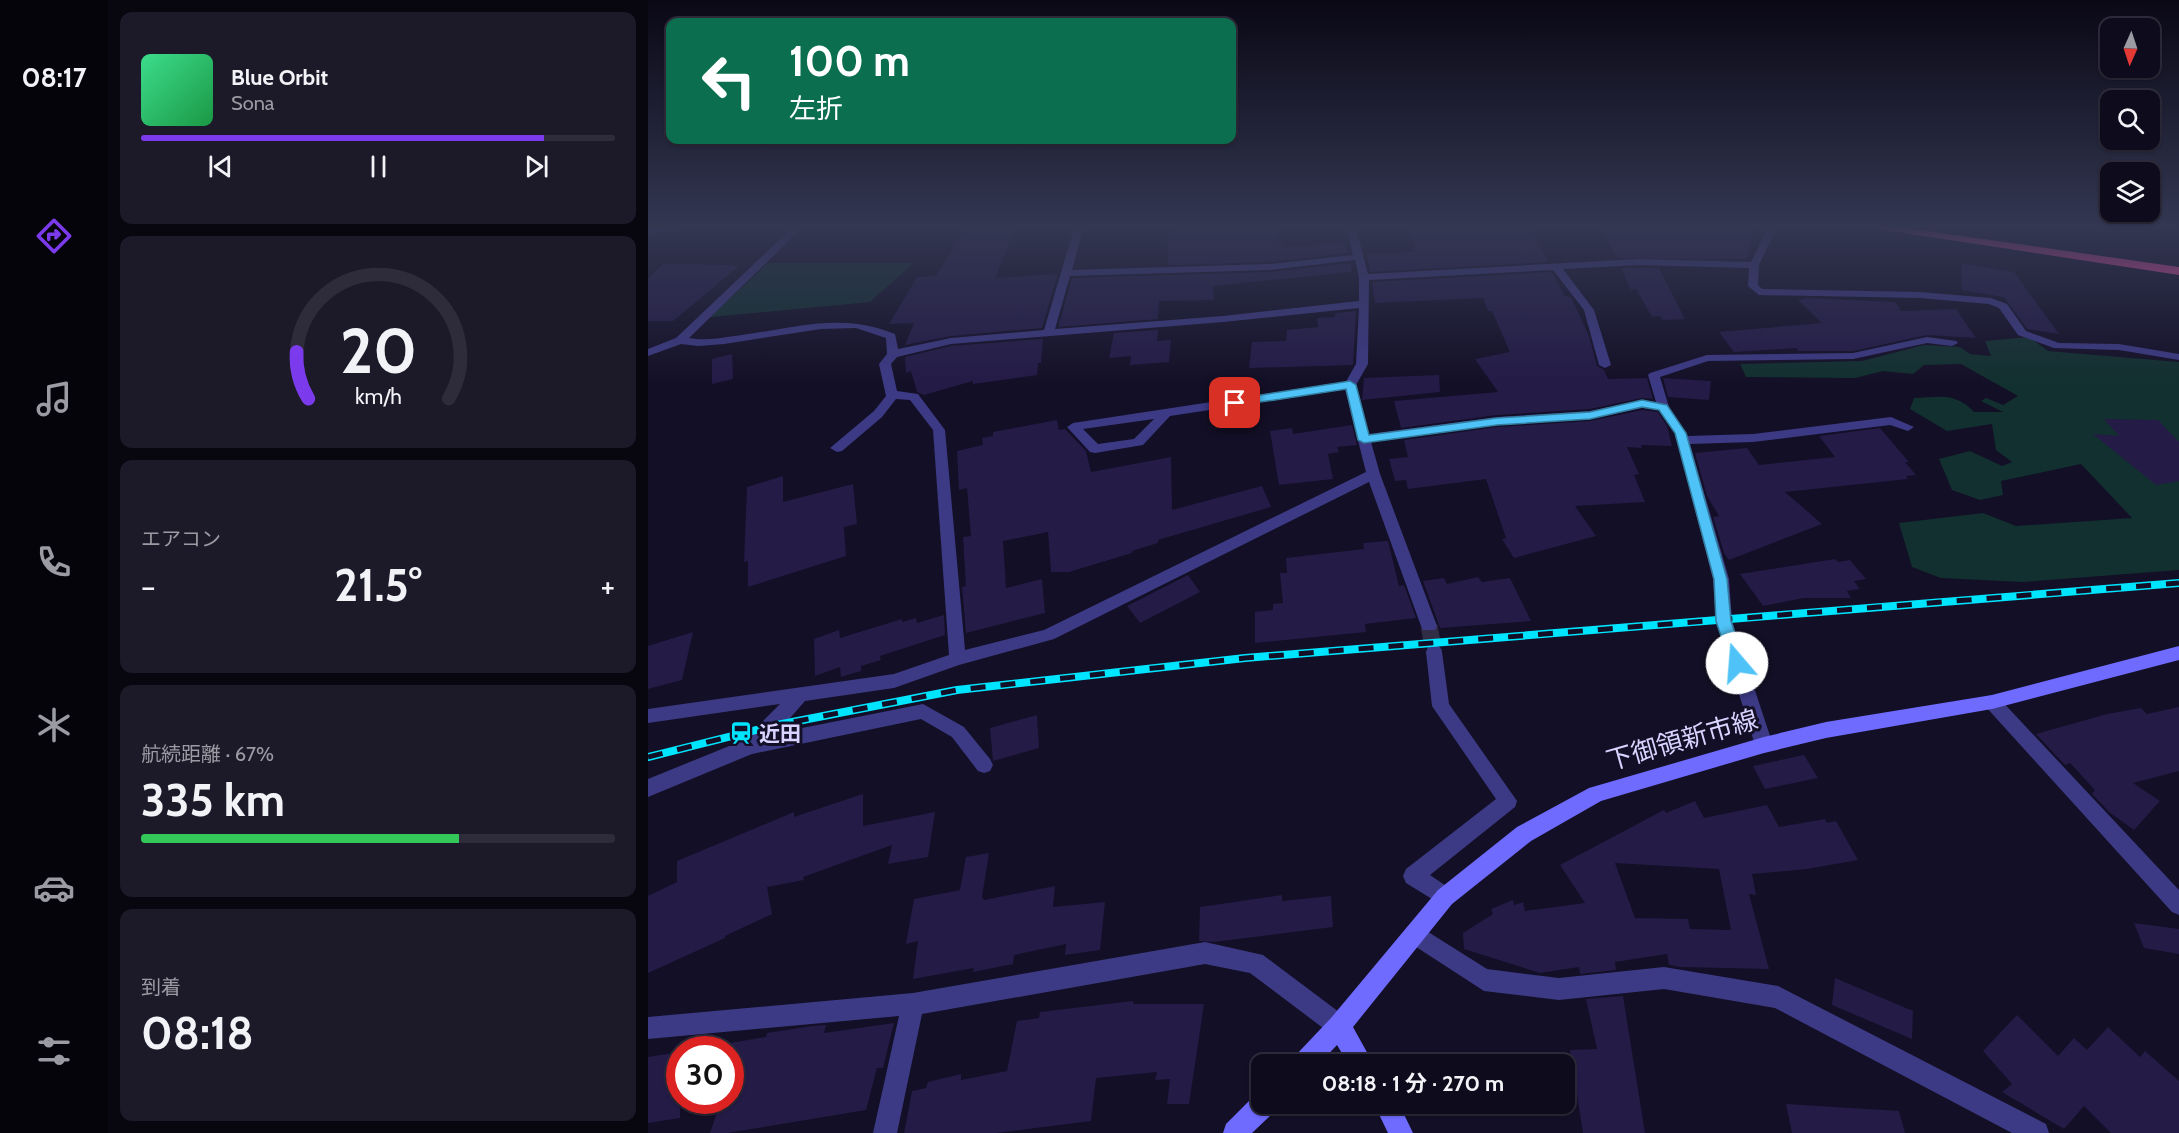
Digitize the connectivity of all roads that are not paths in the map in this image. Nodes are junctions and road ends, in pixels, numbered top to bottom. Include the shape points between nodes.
1 (1364, 277) edge
2 (745, 278) edge
3 (1066, 278) edge
4 (1565, 278) edge
5 (1753, 278) edge
6 (1364, 304) junction
7 (1049, 332) junction
8 (680, 340) junction
9 (1952, 343) dead end
10 (648, 353) edge
11 (893, 354) junction
12 (2179, 357) edge
13 (1605, 365) dead end
14 (1350, 385) junction
15 (892, 396) junction
16 (1663, 407) junction
17 (1166, 413) junction
18 (1908, 427) dead end
19 (1364, 440) junction
20 (1682, 440) junction
21 (837, 448) dead end
22 (1373, 474) junction
23 (1429, 626) tunnel mouth
24 (1434, 652) tunnel mouth
25 (2179, 653) edge
26 (958, 659) junction
27 (801, 693) junction
28 (1992, 702) junction
29 (648, 716) edge
30 (1764, 745) junction
31 (750, 746) junction
32 (984, 765) dead end
33 (648, 788) edge
34 (1444, 897) junction
35 (2179, 905) edge
36 (1414, 934) junction
37 (913, 1004) junction
38 (1339, 1026) junction
39 (648, 1028) edge
40 (1312, 1054) edge
41 (1356, 1054) edge
42 (1254, 1114) edge
43 (1391, 1114) edge
44 (885, 1133) edge
45 (1235, 1133) edge
46 (1401, 1133) edge
47 (2037, 1133) edge

1 - 6 street
2 - 8 street
3 - 7 street
4 - 13 street via 1589,310
5 - 12 street via 1753,286 1760,292 1920,295 1990,301 2003,306 2022,333 2058,346 2119,347
6 - 7 street
6 - 14 street via 1362,364
7 - 11 street via 951,341
8 - 10 street
8 - 11 street via 698,343 825,324 854,324 891,336
9 - 16 street via 1927,340 1853,356 1707,358 1654,375
11 - 15 street via 885,364
14 - 17 street
14 - 19 street
15 - 21 street via 878,414
15 - 26 street via 914,397 939,430
16 - 19 street via 1642,404 1590,415 1497,422
16 - 20 street
17 - 17 street via 1143,417 1073,427 1095,449 1138,442
18 - 20 street via 1891,421 1753,438
19 - 22 street
20 - 30 street via 1720,579 1724,621
22 - 23 street
22 - 26 street via 1048,635
24 - 34 street via 1442,706 1508,801 1413,876
25 - 28 main road, 下御領新市線
26 - 27 street via 894,681
27 - 29 street
27 - 31 street
28 - 30 main road, 下御領新市線 via 1826,730
28 - 35 street
30 - 34 main road, 下御領新市線 via 1596,794 1524,834
31 - 32 street via 924,711 958,732
31 - 33 street
34 - 36 main road, 下御領新市線
36 - 38 main road, 下御領新市線
36 - 47 street via 1484,980 1560,989 1664,978 1778,997
37 - 38 street via 1205,953 1255,963
37 - 39 street
37 - 44 street
38 - 40 main road, 下御領新市線
38 - 41 main road
42 - 45 main road
43 - 46 main road

